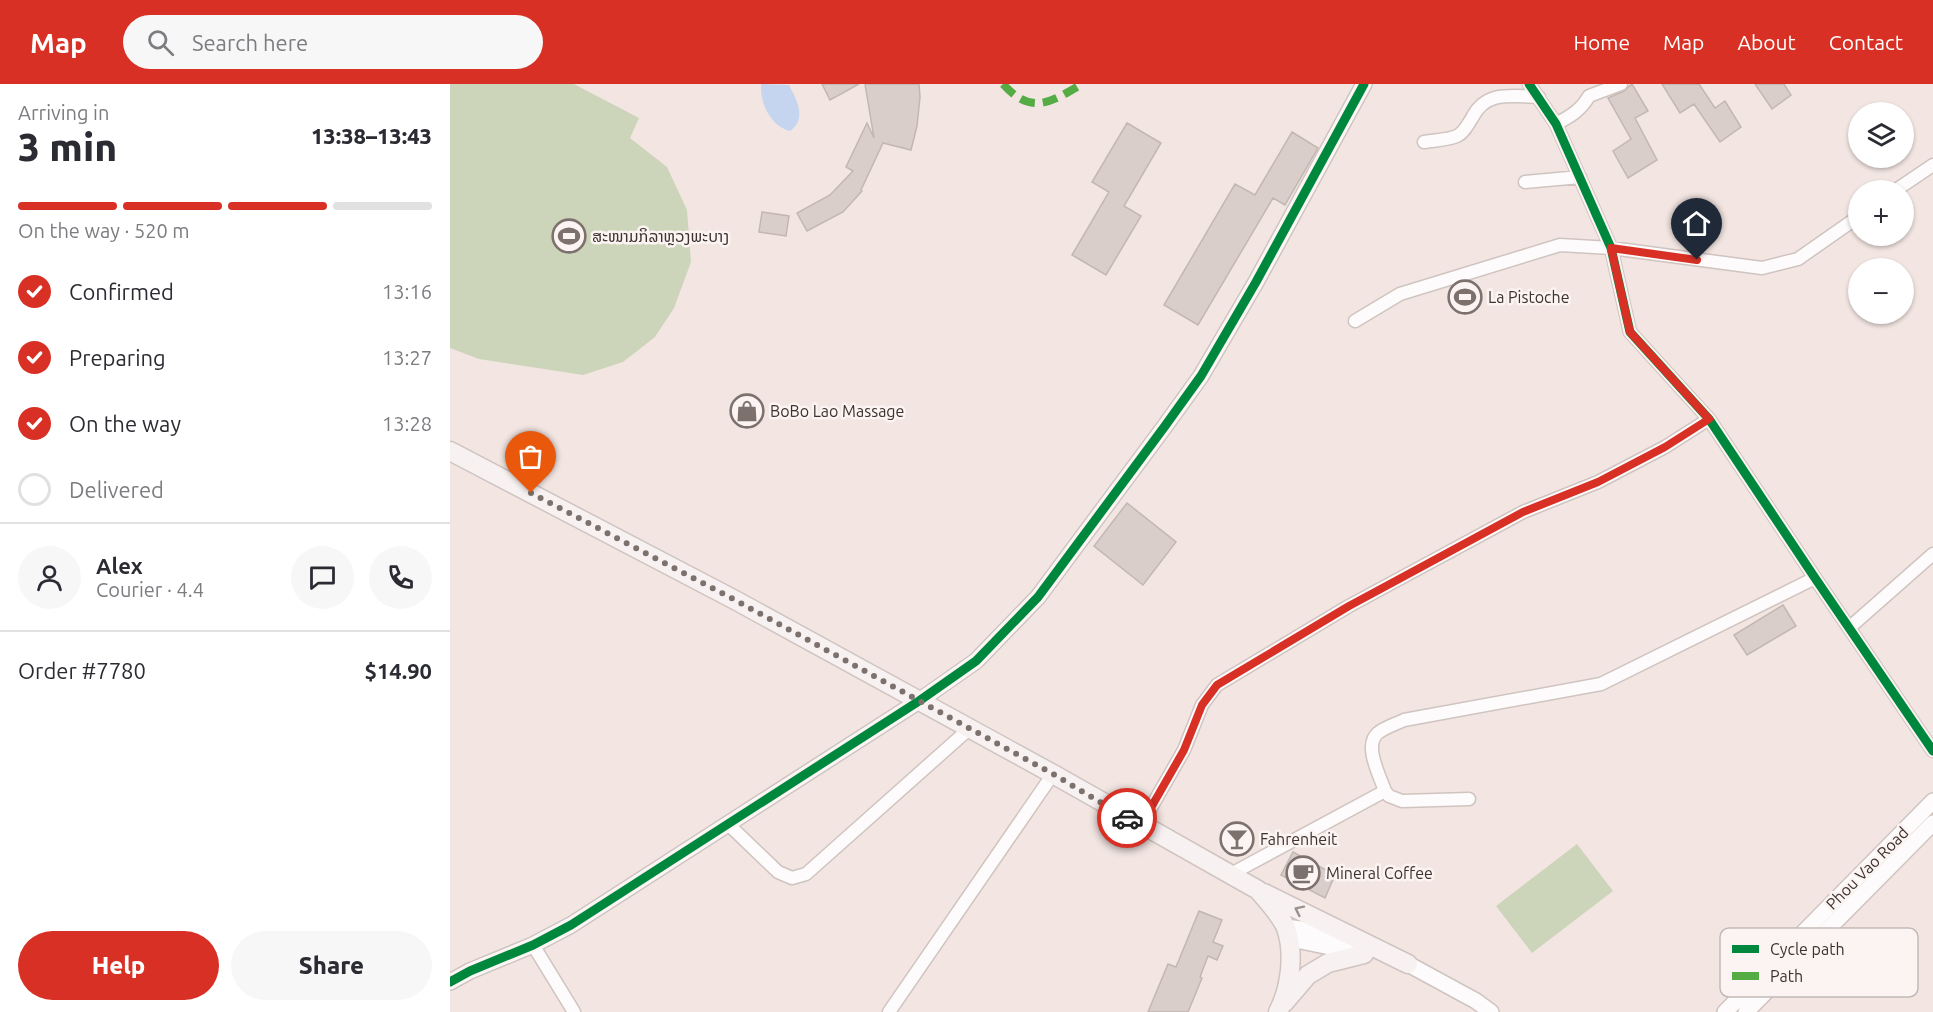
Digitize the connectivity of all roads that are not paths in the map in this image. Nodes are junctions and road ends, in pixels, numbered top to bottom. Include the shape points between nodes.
1 (1364, 84) edge
2 (1529, 84) edge
3 (1621, 84) edge
4 (1539, 98) junction
5 (1557, 124) junction
6 (1424, 142) dead end
7 (1933, 165) edge
8 (1580, 177) junction
9 (1911, 180) edge
10 (1525, 182) dead end
11 (1848, 224) edge
12 (1611, 248) junction
13 (1355, 321) dead end
14 (1709, 419) junction
15 (450, 451) edge
16 (1933, 554) edge
17 (1815, 578) junction
18 (1849, 628) junction
19 (919, 701) junction
20 (969, 729) junction
21 (1933, 751) edge
22 (1053, 774) junction
23 (1384, 791) junction
24 (1469, 799) dead end
25 (1933, 801) edge
26 (1933, 823) edge
27 (728, 824) junction
28 (1141, 825) junction
29 (1231, 874) junction
30 (1258, 890) junction
31 (1808, 928) edge
32 (1829, 928) edge
33 (1287, 934) junction
34 (533, 945) junction
35 (1364, 954) junction
36 (1408, 964) junction
37 (450, 982) edge
38 (1740, 997) edge
39 (1761, 997) edge
40 (1279, 1010) edge
41 (574, 1012) edge
42 (890, 1012) edge
43 (1491, 1012) edge
44 (1725, 1012) edge
45 (1746, 1012) edge

1 - 19 street via 1256,282 1201,376 1166,426 1038,597 976,661
2 - 4 street
3 - 5 street via 1589,96 1575,114
4 - 5 street
4 - 6 street via 1504,95 1486,100 1459,136
5 - 8 street
7 - 9 street
8 - 10 street
8 - 12 street
11 - 12 street via 1798,259 1762,268
12 - 13 street via 1560,246 1400,294
12 - 14 street via 1630,332
14 - 17 street
14 - 28 street via 1598,482 1523,512 1349,606 1217,685 1202,705 1184,750
15 - 19 main road via 677,568
16 - 18 street
17 - 18 street
17 - 23 street via 1601,684 1404,720 1377,734 1372,741 1371,750
18 - 21 street
19 - 20 main road
19 - 27 street
20 - 22 main road
20 - 27 street via 807,874 792,878 778,872
22 - 28 main road
22 - 42 street
23 - 24 street via 1402,801
23 - 29 street
25 - 31 street, Phou Vao Road
26 - 32 street, Phou Vao Road
27 - 34 street via 571,925
28 - 29 main road
29 - 30 main road
30 - 33 main road via 1273,907
36 -> 30 main road
33 - 35 street via 1301,941
33 - 36 street via 1303,929 1327,934
33 - 40 main road via 1290,962
34 - 37 street
34 - 41 street
35 - 36 street
35 - 40 main road via 1328,963 1308,975
36 - 43 street
38 - 44 street, Phou Vao Road
39 - 45 street, Phou Vao Road

